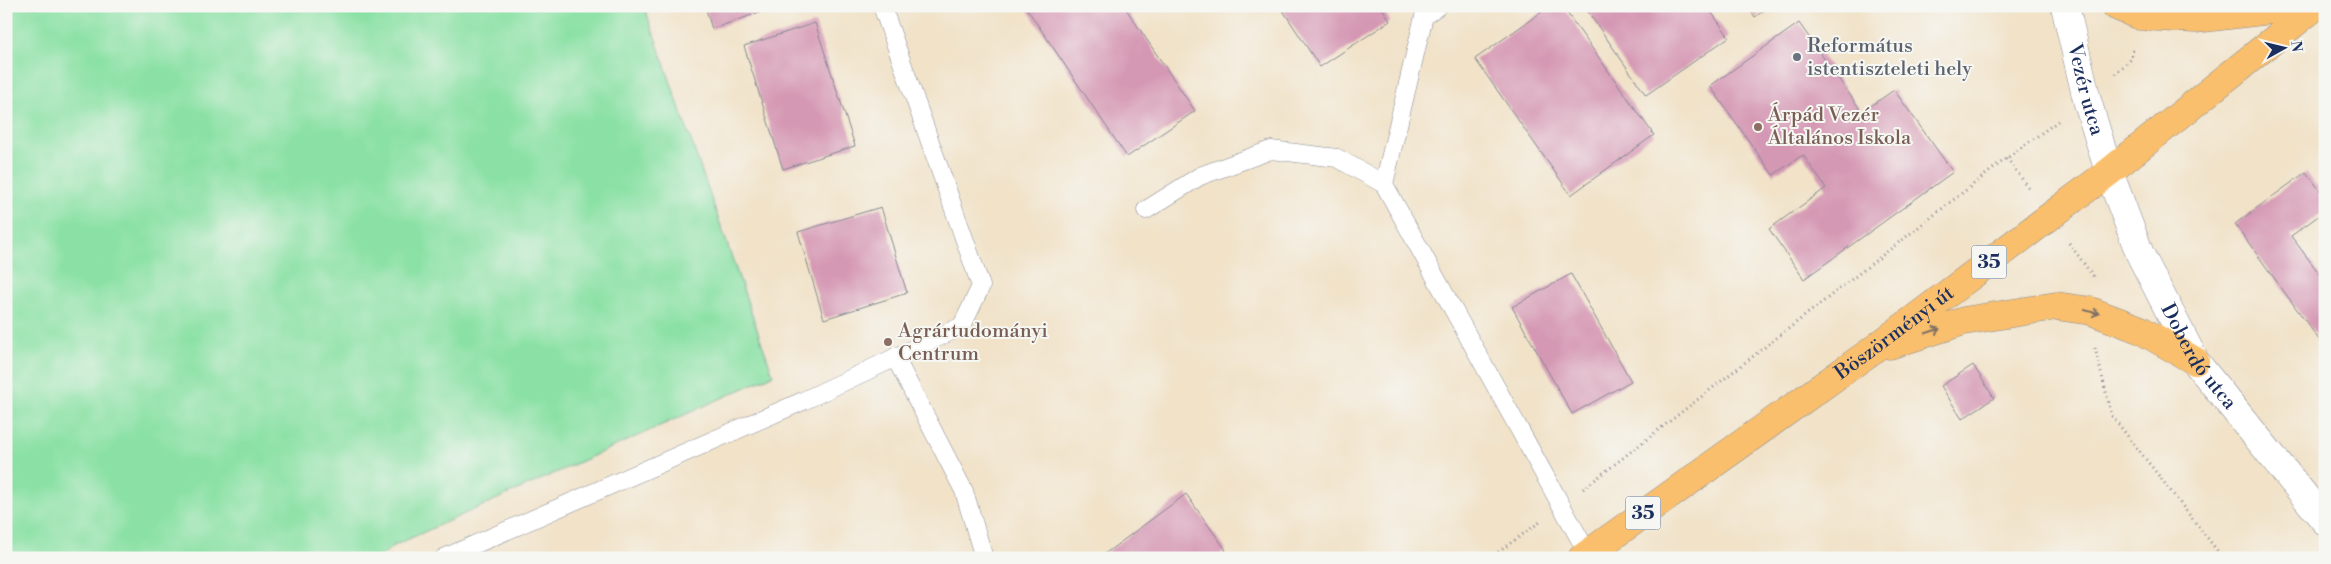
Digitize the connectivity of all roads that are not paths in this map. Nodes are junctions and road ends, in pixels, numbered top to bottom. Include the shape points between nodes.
1 (882, 6) edge
2 (1438, 6) edge
3 (2065, 6) edge
4 (2116, 6) edge
5 (2306, 6) edge
6 (2316, 6) edge
7 (2109, 172) junction
8 (1384, 184) junction
9 (1146, 210) dead end
10 (1870, 352) junction
11 (895, 357) junction
12 (2195, 361) junction
13 (2325, 521) edge
14 (1585, 556) edge
15 (444, 558) edge
16 (984, 558) edge

1 - 11 lane via 981,286 962,326
2 - 8 lane via 1424,16
3 - 7 street, Vezér utca via 2087,100
4 - 5 main road via 2140,16 2195,19
6 - 7 main road, Böszörményi út / 35
7 - 10 main road, Böszörményi út / 35
7 - 12 street, Doberdó utca via 2140,254
8 - 9 lane via 1337,158 1271,150 1200,176
8 - 14 lane via 1562,506
10 -> 12 main road via 1964,321 2056,306 2091,311 2141,330
10 - 14 main road, Böszörményi út / 35
11 - 15 lane via 803,401
11 - 16 lane via 964,491
12 - 13 street, Doberdó utca

